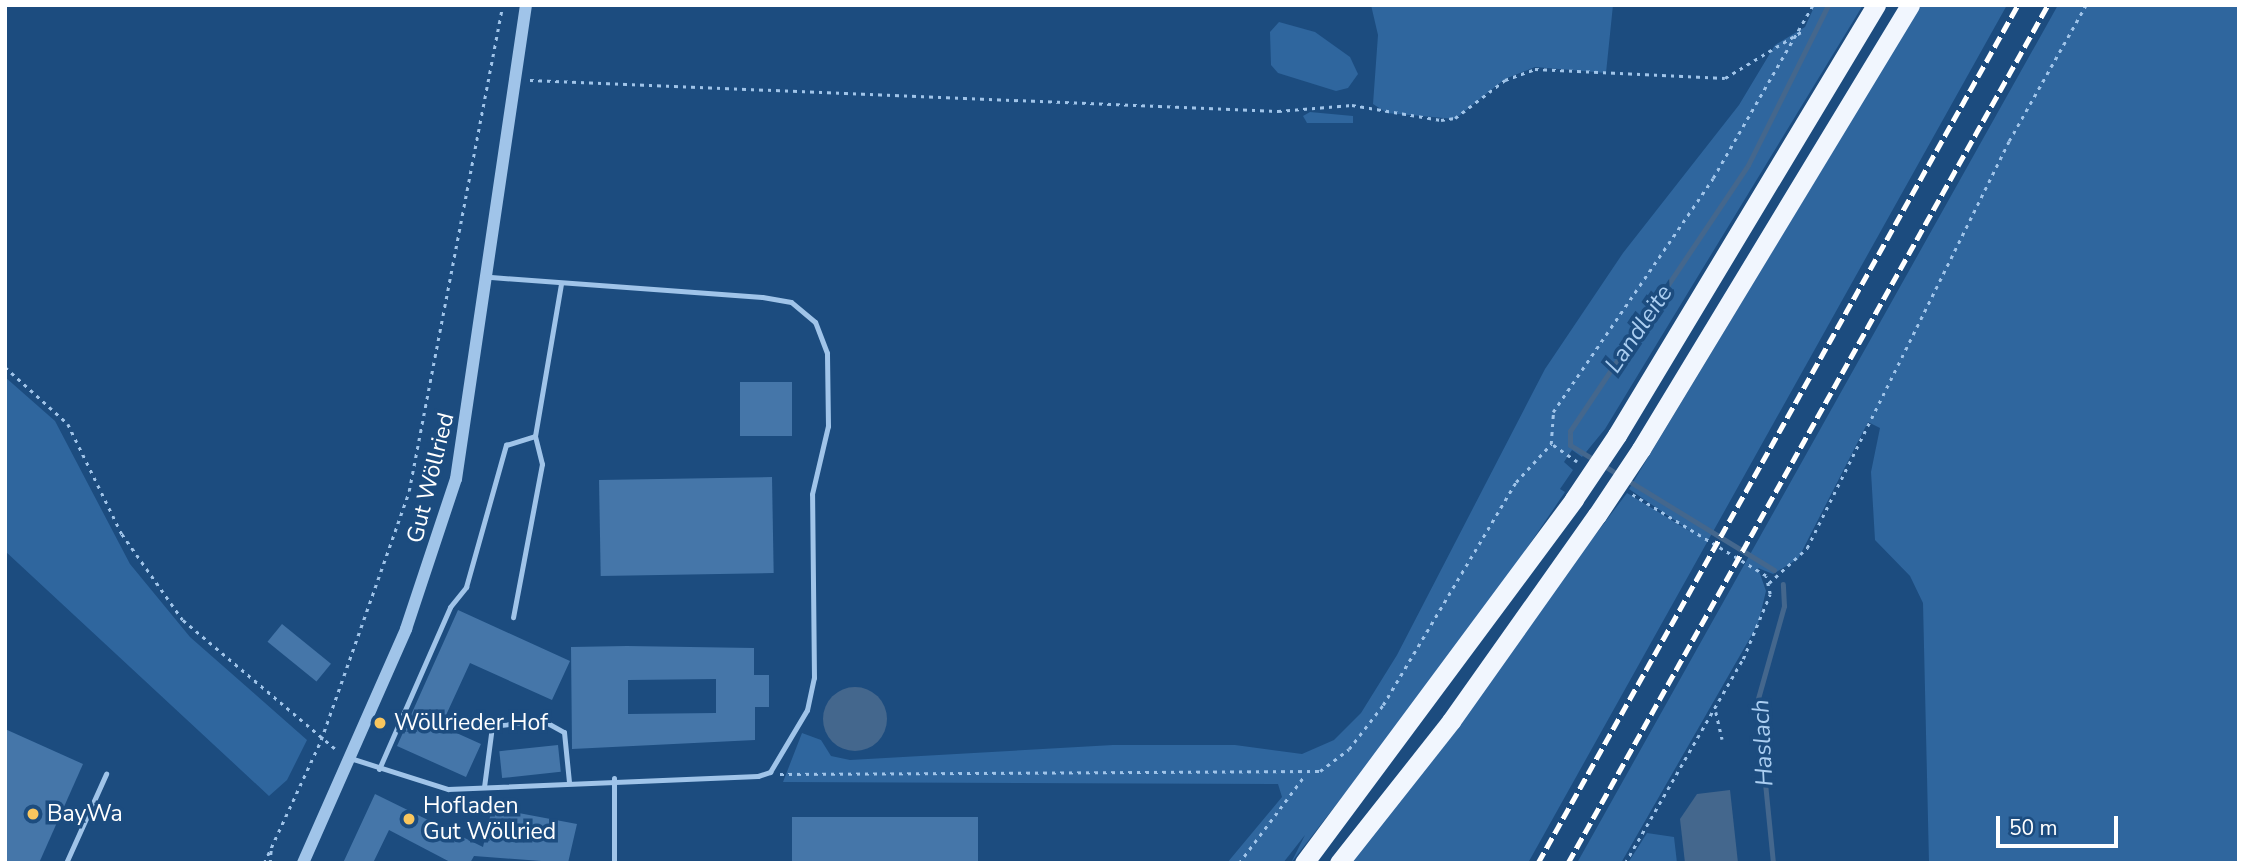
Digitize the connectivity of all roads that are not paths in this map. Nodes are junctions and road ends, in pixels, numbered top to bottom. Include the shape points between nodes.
1 (526, 5) edge
2 (1876, 5) edge
3 (1910, 5) edge
4 (488, 277) junction
5 (561, 284) junction
6 (535, 436) junction
7 (513, 617) dead end
8 (350, 758) junction
9 (379, 769) junction
10 (107, 774) dead end
11 (614, 778) junction
12 (569, 782) junction
13 (484, 787) junction
14 (66, 863) edge
15 (303, 863) edge
16 (614, 863) edge
17 (1304, 863) edge
18 (1339, 863) edge

1 - 4 street, Gut Wöllried
2 - 17 highway, bridge via 1617,435
3 - 18 highway, bridge via 1641,449 1451,722
4 - 5 lane
4 - 8 street, Gut Wöllried via 468,424 442,529
5 - 6 lane
5 - 11 lane via 791,302 815,322 827,354 828,426 812,494 814,678 798,730 770,772
6 - 7 lane via 542,464
6 - 9 lane via 506,445 467,587 450,607
8 - 9 lane
8 - 15 street, Gut Wöllried
9 - 13 lane via 428,786
10 - 14 lane
11 - 12 lane
11 - 16 lane
12 - 13 lane
12 - 13 lane via 564,732 542,720 492,726

